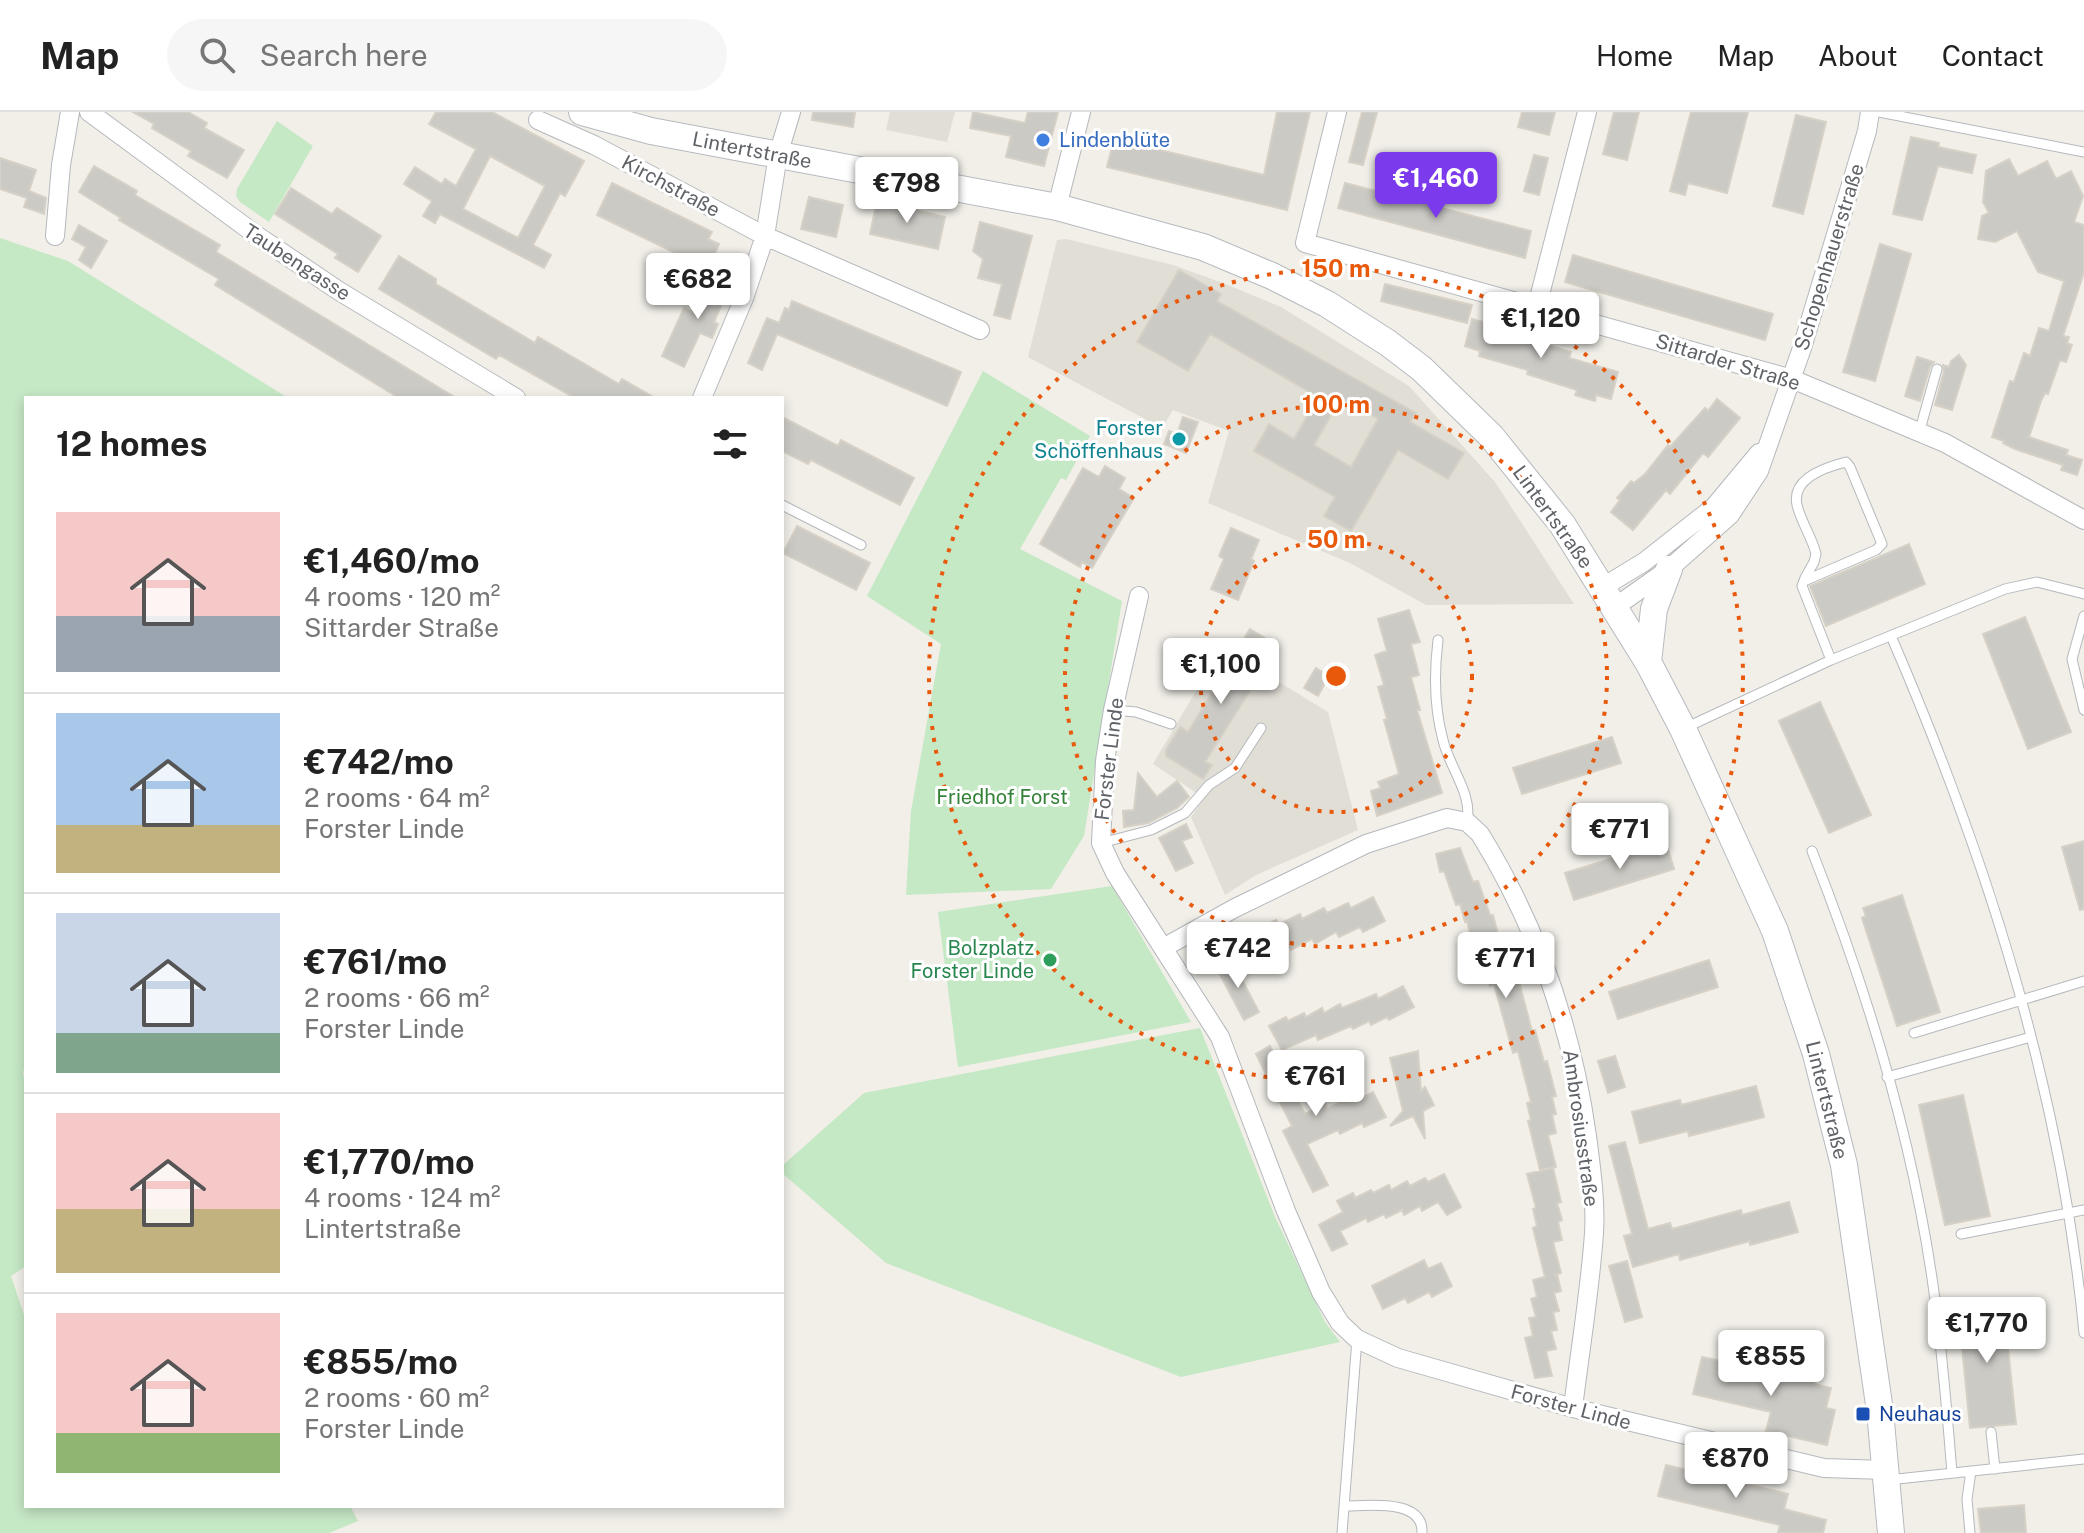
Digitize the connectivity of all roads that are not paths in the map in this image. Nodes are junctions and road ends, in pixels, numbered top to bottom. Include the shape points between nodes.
1 (70, 112) edge
2 (89, 112) edge
3 (582, 112) edge
4 (791, 112) edge
5 (1081, 112) edge
6 (1337, 112) edge
7 (1587, 112) edge
8 (1870, 112) edge
9 (1879, 112) edge
10 (538, 120) dead end
11 (2084, 152) edge
12 (778, 155) junction
13 (1057, 207) junction
14 (55, 236) dead end
15 (765, 236) junction
16 (1537, 306) junction
17 (980, 330) dead end
18 (1937, 369) dead end
19 (1792, 379) junction
20 (513, 396) edge
21 (703, 396) edge
22 (1919, 433) junction
23 (1767, 445) junction
24 (784, 506) edge
25 (2084, 520) edge
26 (861, 545) dead end
27 (1669, 569) junction
28 (1804, 581) junction
29 (2084, 594) edge
30 (1139, 596) dead end
31 (1609, 597) junction
32 (2084, 616) edge
33 (1891, 636) junction
34 (1438, 640) dead end
35 (1831, 660) junction
36 (1648, 662) junction
37 (1113, 710) junction
38 (2084, 710) edge
39 (1171, 724) dead end
40 (1261, 728) dead end
41 (1683, 729) junction
42 (1467, 822) junction
43 (1101, 843) junction
44 (1812, 851) dead end
45 (1163, 948) junction
46 (2084, 981) edge
47 (2022, 1000) junction
48 (1914, 1033) dead end
49 (2031, 1037) junction
50 (1887, 1077) junction
51 (2084, 1210) edge
52 (2068, 1213) junction
53 (1961, 1234) dead end
54 (2084, 1333) edge
55 (1357, 1339) junction
56 (1573, 1408) junction
57 (1991, 1432) dead end
58 (2084, 1459) edge
59 (1995, 1469) junction
60 (1971, 1471) junction
61 (1952, 1473) junction
62 (1886, 1475) junction
63 (1344, 1506) junction
64 (1342, 1533) edge
65 (1422, 1533) edge
66 (1891, 1533) edge
67 (1970, 1533) edge

1 - 14 street
2 - 20 street, Taubengasse via 259,237
3 - 12 main road, Lintertstraße
4 - 12 street
5 - 13 street
6 - 16 street, Sittarder Straße via 1305,243
7 - 16 street
8 - 19 street, Schopenhauerstraße
9 - 11 lane
10 - 15 street, Kirchstraße
12 - 13 main road, Lintertstraße
12 - 15 street
13 - 31 main road, Lintertstraße via 1203,247 1327,304 1388,343 1444,389 1499,445 1562,524
15 - 17 street, Kirchstraße
15 - 21 street
16 - 19 street, Sittarder Straße
18 - 22 lane
19 - 22 street, Sittarder Straße
19 - 23 street, Schopenhauerstraße
22 - 25 street, Sittarder Straße
23 - 27 street, Schopenhauerstraße via 1759,471 1730,515
23 - 31 street, Schopenhauerstraße via 1714,507
24 - 26 lane
27 - 31 street, Schopenhauerstraße
27 - 36 main road via 1654,609
28 - 28 lane via 1882,544 1846,462 1801,484 1796,502 1816,554
28 - 35 lane via 1804,595
29 - 33 lane via 2037,582 2022,584
30 - 37 street, Forster Linde
31 - 36 main road, Lintertstraße
32 - 38 lane via 2072,659
33 - 35 lane
33 - 47 lane via 1978,857
34 - 42 lane via 1434,676 1441,728 1470,807
35 - 41 lane
36 - 41 main road, Lintertstraße
37 - 39 lane
37 - 43 street, Forster Linde
40 - 43 lane via 1235,768 1209,785 1185,813 1151,830
41 - 62 main road, Lintertstraße via 1775,931 1816,1054 1844,1165
42 - 45 street via 1447,818 1366,844
42 - 56 street, Ambrosiusstraße via 1491,852 1556,993 1583,1111 1595,1231
43 - 45 street, Forster Linde
44 - 50 lane via 1839,919
45 - 55 street, Forster Linde via 1220,1037 1321,1292
46 - 47 lane
47 - 48 lane
47 - 49 lane
49 - 50 lane
49 - 52 lane
50 - 61 lane via 1933,1285
51 - 52 lane
52 - 53 lane
52 - 54 lane
55 - 56 street, Forster Linde via 1398,1358
55 - 63 lane
56 - 62 street, Forster Linde via 1824,1468
57 - 59 lane
58 - 59 lane
59 - 60 lane
60 - 61 lane
60 - 67 lane
61 - 62 lane
62 - 66 main road, Lintertstraße
63 - 64 lane
63 - 65 lane via 1401,1507 1415,1513

